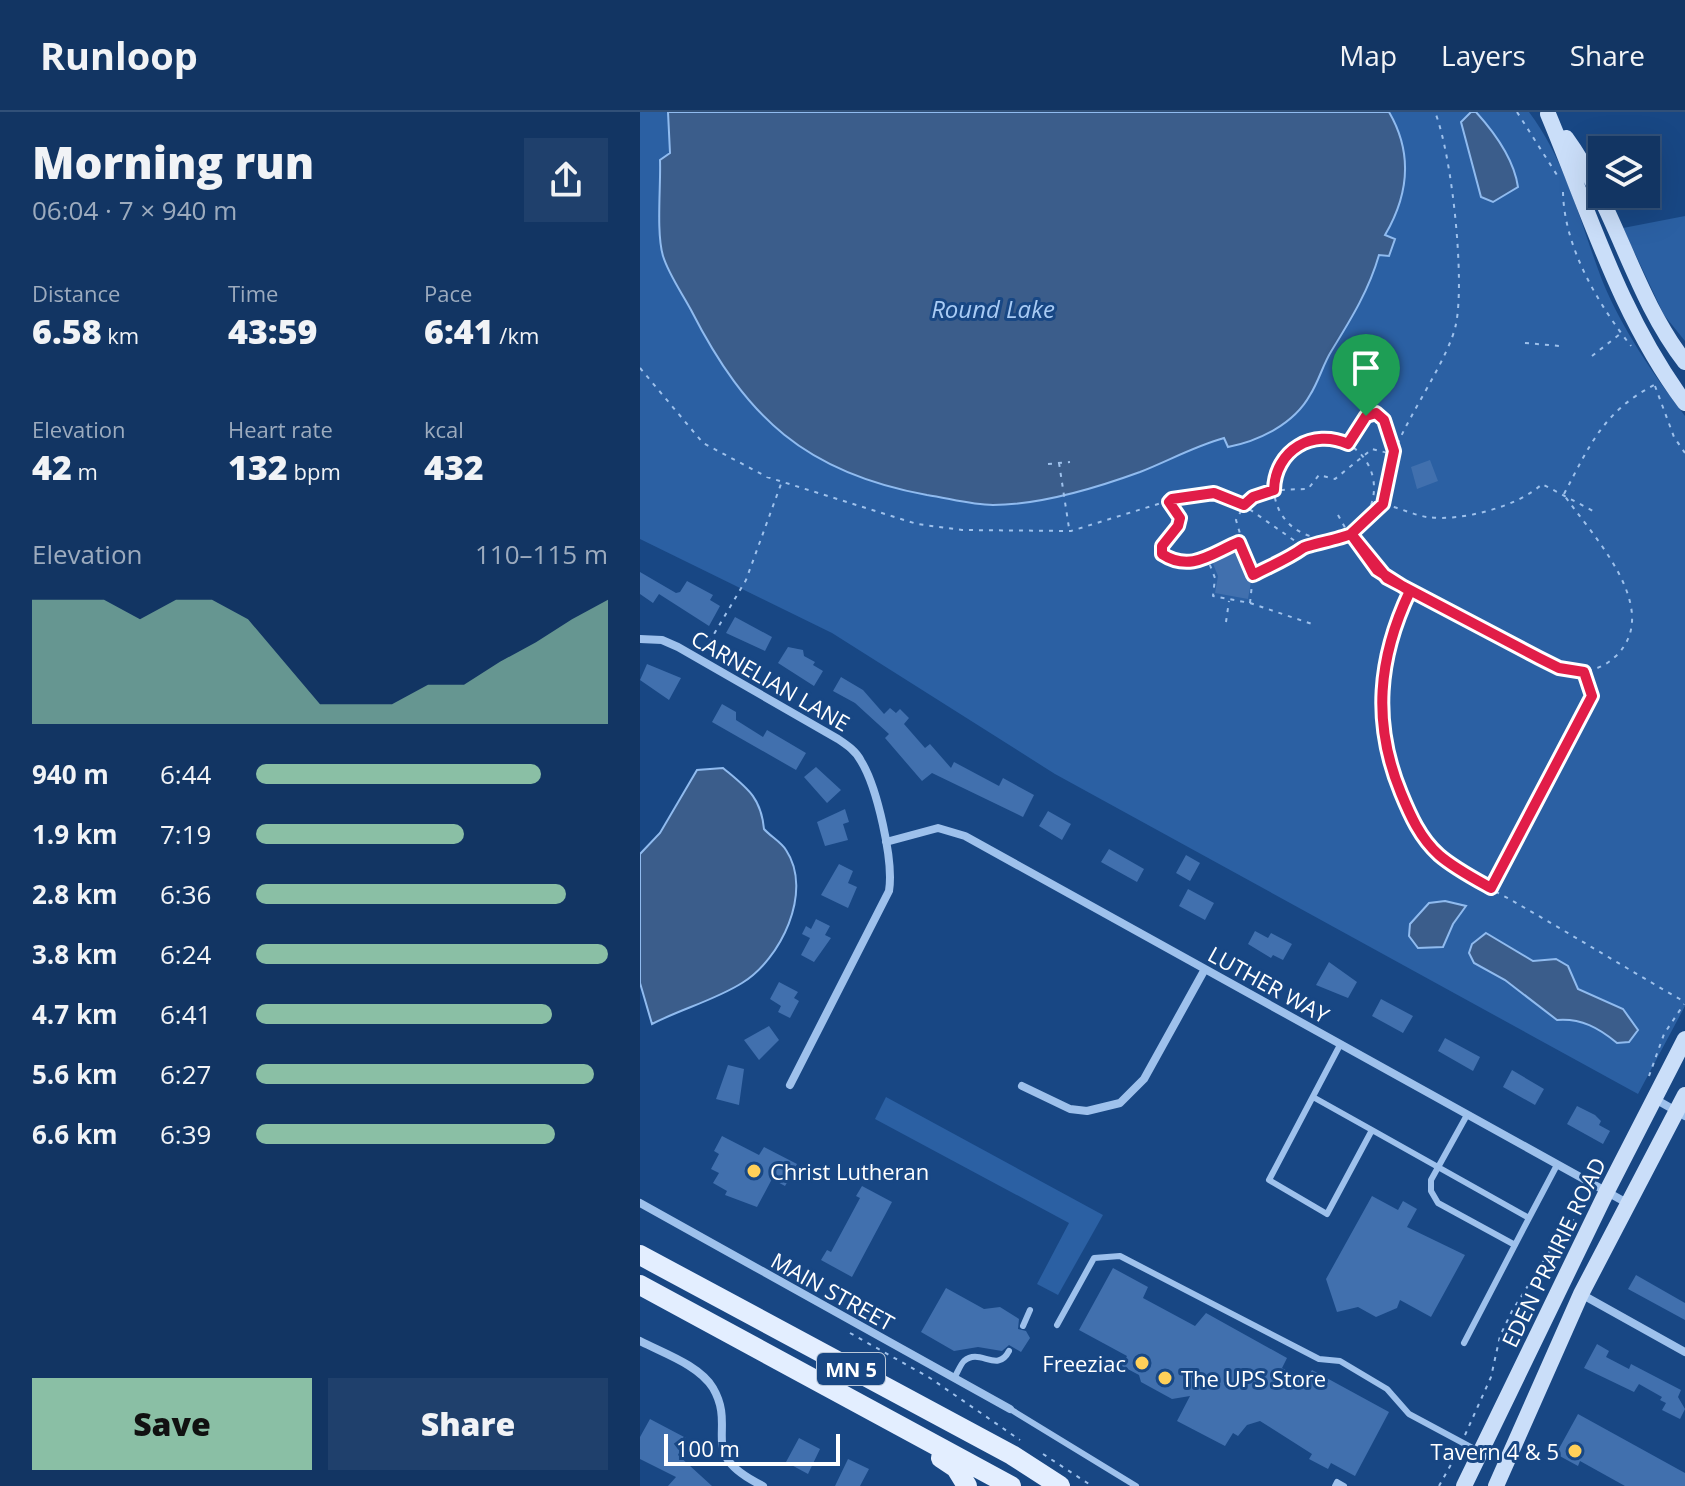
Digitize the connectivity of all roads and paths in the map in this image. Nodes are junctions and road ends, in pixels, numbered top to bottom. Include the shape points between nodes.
1 (1435, 112) edge
2 (1517, 112) edge
3 (1548, 113) edge
4 (1621, 333) junction
5 (1525, 343) dead end
6 (1560, 346) dead end
7 (1675, 349) edge
8 (1592, 356) dead end
9 (1646, 357) junction
10 (640, 368) edge
11 (1654, 385) junction
12 (1685, 403) edge
13 (1354, 426) dead end
14 (1346, 443) junction
15 (1394, 453) junction
16 (1685, 453) edge
17 (1362, 455) junction
18 (1070, 462) dead end
19 (1059, 463) junction
20 (1048, 464) dead end
21 (782, 482) junction
22 (1274, 490) junction
23 (1564, 495) junction
24 (1169, 502) junction
25 (1383, 504) junction
26 (1244, 505) junction
27 (1595, 512) dead end
28 (1338, 515) dead end
29 (1069, 528) dead end
30 (1349, 533) junction
31 (1239, 542) junction
32 (1305, 546) junction
33 (1208, 558) junction
34 (1253, 575) junction
35 (1410, 591) junction
36 (1230, 599) junction
37 (1250, 603) junction
38 (1226, 622) dead end
39 (1312, 624) dead end
40 (640, 639) edge
41 (699, 659) junction
42 (1584, 672) junction
43 (886, 842) junction
44 (1491, 888) junction
45 (1205, 969) junction
46 (1685, 1002) edge
47 (1685, 1039) edge
48 (1340, 1045) junction
49 (790, 1085) dead end
50 (1022, 1086) dead end
51 (1651, 1092) junction
52 (1685, 1095) edge
53 (1313, 1097) junction
54 (1681, 1113) edge
55 (1467, 1115) junction
56 (1372, 1130) junction
57 (1557, 1165) junction
58 (1438, 1167) junction
59 (1607, 1191) junction
60 (640, 1203) edge
61 (1627, 1203) junction
62 (1582, 1210) dead end
63 (1529, 1218) junction
64 (1515, 1245) junction
65 (640, 1255) edge
66 (640, 1285) edge
67 (1581, 1294) junction
68 (1030, 1310) dead end
69 (1057, 1325) dead end
70 (1023, 1326) dead end
71 (840, 1327) dead end
72 (640, 1341) edge
73 (1464, 1343) dead end
74 (1009, 1351) dead end
75 (1685, 1352) edge
76 (774, 1357) junction
77 (954, 1378) junction
78 (1010, 1409) joint
79 (1463, 1442) junction
80 (1025, 1443) dead end
81 (1038, 1452) dead end
82 (1481, 1453) junction
83 (763, 1486) edge
84 (967, 1486) edge
85 (1011, 1486) edge
86 (1060, 1486) edge
87 (1092, 1486) edge
88 (1136, 1486) edge
89 (1335, 1486) edge
90 (1344, 1486) edge
91 (1439, 1486) edge
92 (1464, 1486) edge
93 (1496, 1486) edge

1 - 15 path via 1453,203 1456,322
2 - 4 path via 1561,183 1566,225 1602,308
3 - 7 main road via 1581,159
3 - 9 main road
4 - 8 path
4 - 9 path
5 - 6 path
7 - 9 lane
7 - 9 lane
9 - 11 path
9 - 12 main road
10 - 21 path via 703,443
11 - 16 path
11 - 23 path via 1601,426
13 - 14 path
14 - 15 path via 1365,417 1376,413 1384,420
14 - 17 path
14 - 22 path via 1320,438 1292,449 1278,467
15 - 17 path via 1377,448
15 - 25 path
17 - 22 path via 1335,479 1319,475 1308,489
17 - 30 path via 1372,475 1373,493 1365,516
18 - 19 path
19 - 20 path
19 - 29 path
21 - 24 path via 917,524 962,530 1071,531
21 - 41 path via 746,580
22 - 26 path
22 - 30 path via 1283,517 1300,532 1321,538
23 - 25 path via 1542,484 1518,502 1442,518
23 - 27 path
23 - 42 path via 1623,582 1632,606 1623,648 1608,663
24 - 26 path via 1214,493
24 - 33 path via 1180,518 1162,554 1181,564
25 - 30 path
26 - 31 path via 1236,520
26 - 32 path
28 - 30 path
30 - 32 path
30 - 35 path via 1377,570
31 - 33 path
31 - 34 path
32 - 34 path
33 - 36 path via 1215,578 1213,596
34 - 37 path
35 - 42 path via 1559,668
35 - 44 path via 1383,668 1387,751 1418,830 1438,854
36 - 37 path
36 - 38 path
37 - 39 path
40 - 41 street, CARNELIAN LANE via 662,640
41 - 43 street, CARNELIAN LANE via 852,748 868,776
42 - 44 path via 1592,696
43 - 45 street, LUTHER WAY via 938,828 952,830
43 - 49 street, CARNELIAN LANE via 892,874 883,906
44 - 46 path
45 - 48 street, LUTHER WAY
45 - 50 street via 1144,1079 1120,1103 1087,1111 1070,1109
46 - 51 path via 1652,1061
47 - 51 main road, EDEN PRAIRIE ROAD
48 - 53 lane
48 - 55 street, LUTHER WAY
51 - 54 street
51 - 59 main road, EDEN PRAIRIE ROAD
52 - 54 main road, EDEN PRAIRIE ROAD
53 - 56 lane
53 - 56 lane via 1269,1180 1327,1214
54 - 61 main road, EDEN PRAIRIE ROAD
55 - 57 street, LUTHER WAY
55 - 58 lane
56 - 58 lane
57 - 59 street, LUTHER WAY
57 - 63 lane
58 - 63 lane
58 - 64 lane via 1431,1191 1438,1203
59 - 61 street, LUTHER WAY
59 - 82 main road, EDEN PRAIRIE ROAD
60 - 77 street, MAIN STREET
61 - 67 main road, EDEN PRAIRIE ROAD
62 - 79 path via 1555,1243 1506,1324 1491,1377
63 - 64 lane
64 - 73 lane
65 - 86 main road, MN 5 via 1012,1455
66 - 76 main road, MN 5
67 - 75 street
67 - 93 main road, EDEN PRAIRIE ROAD
68 - 70 lane
69 - 79 lane via 1094,1258 1120,1256 1319,1359 1340,1361 1387,1389 1409,1414
71 - 80 path via 930,1378
72 - 83 street via 705,1378 718,1402 728,1462
74 - 77 lane via 997,1363 974,1357 964,1361
76 - 84 main road via 818,1391 956,1468
76 - 85 main road, MN 5
77 - 78 street, MAIN STREET
78 - 88 lane
79 - 82 lane
79 - 91 path
81 - 87 path
82 - 92 main road, EDEN PRAIRIE ROAD
89 - 90 lane

